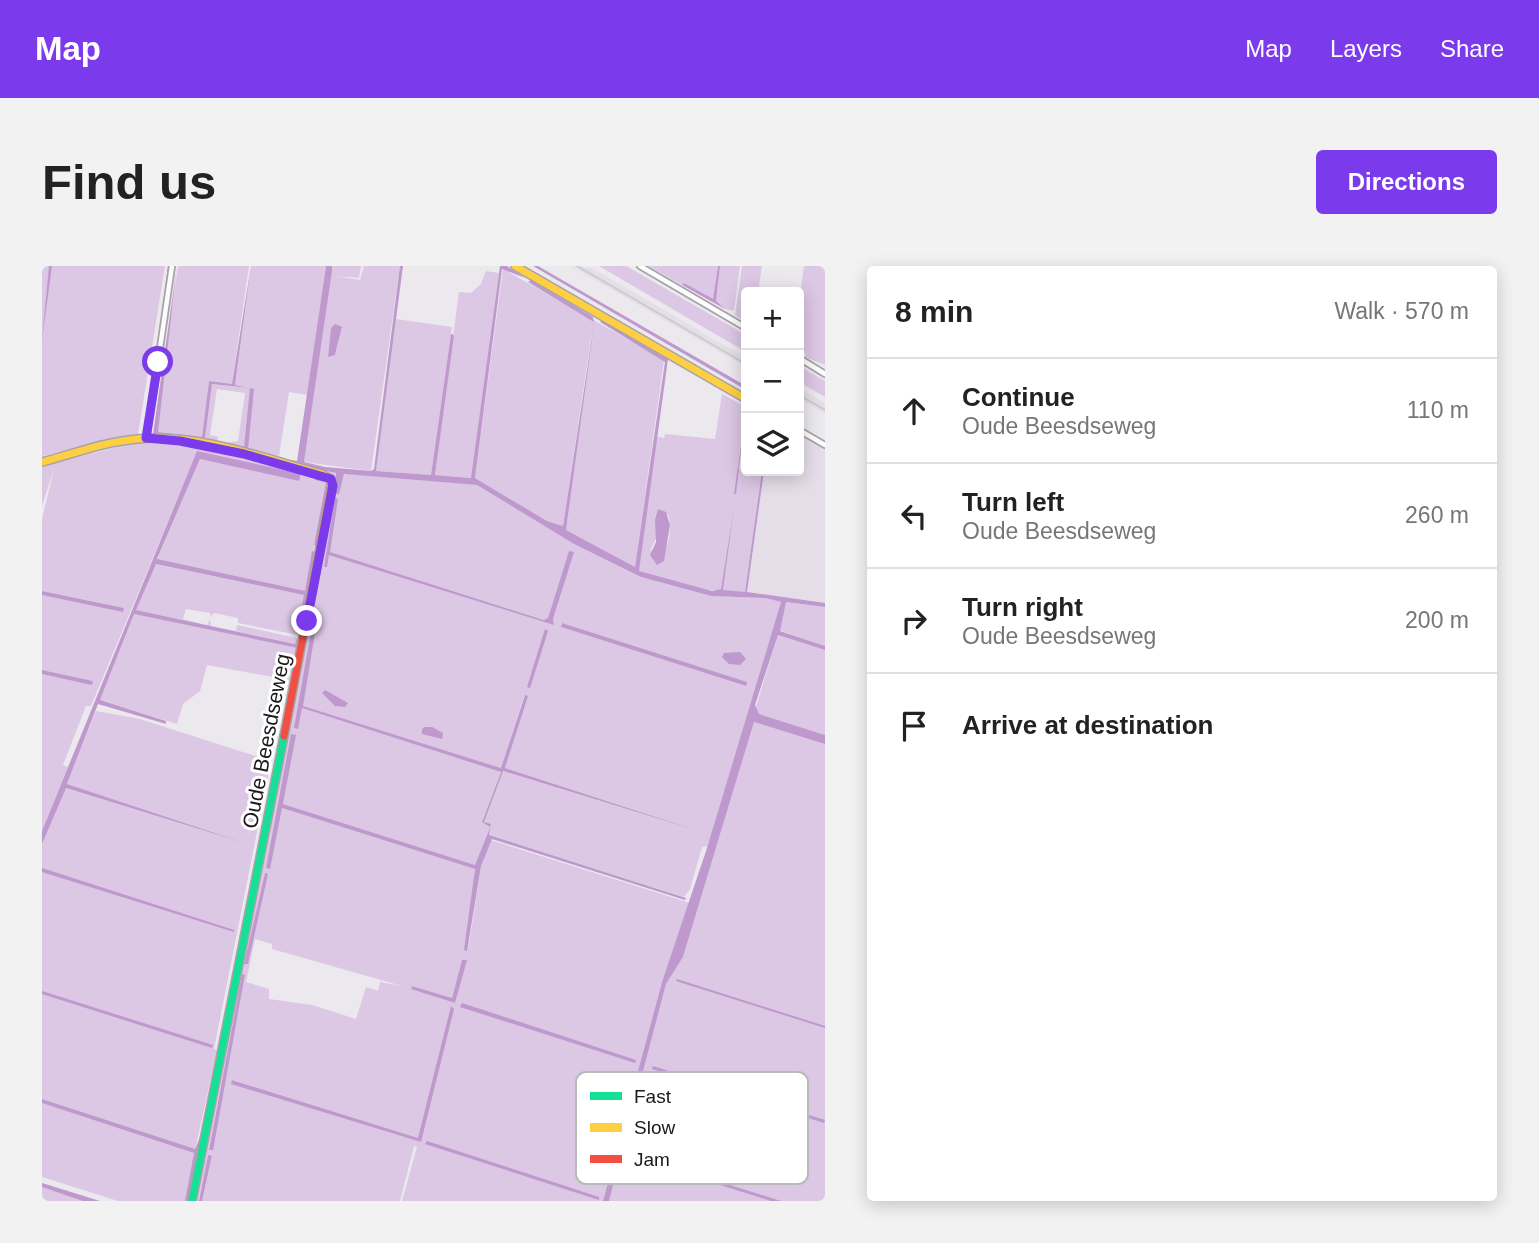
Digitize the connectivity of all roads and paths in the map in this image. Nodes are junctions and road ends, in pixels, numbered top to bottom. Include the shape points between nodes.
1 (172, 266) edge
2 (514, 266) edge
3 (639, 266) edge
4 (741, 325) edge
5 (804, 361) edge
6 (825, 374) edge
7 (741, 396) edge
8 (804, 432) edge
9 (146, 438) junction
10 (825, 445) edge
11 (42, 462) edge
12 (192, 1201) edge

1 - 9 street
2 - 7 street
3 - 4 street
5 - 6 street
8 - 10 street
9 - 11 street, Oude Beesdseweg
9 - 12 street, Oude Beesdseweg via 180,441 326,475 333,486

